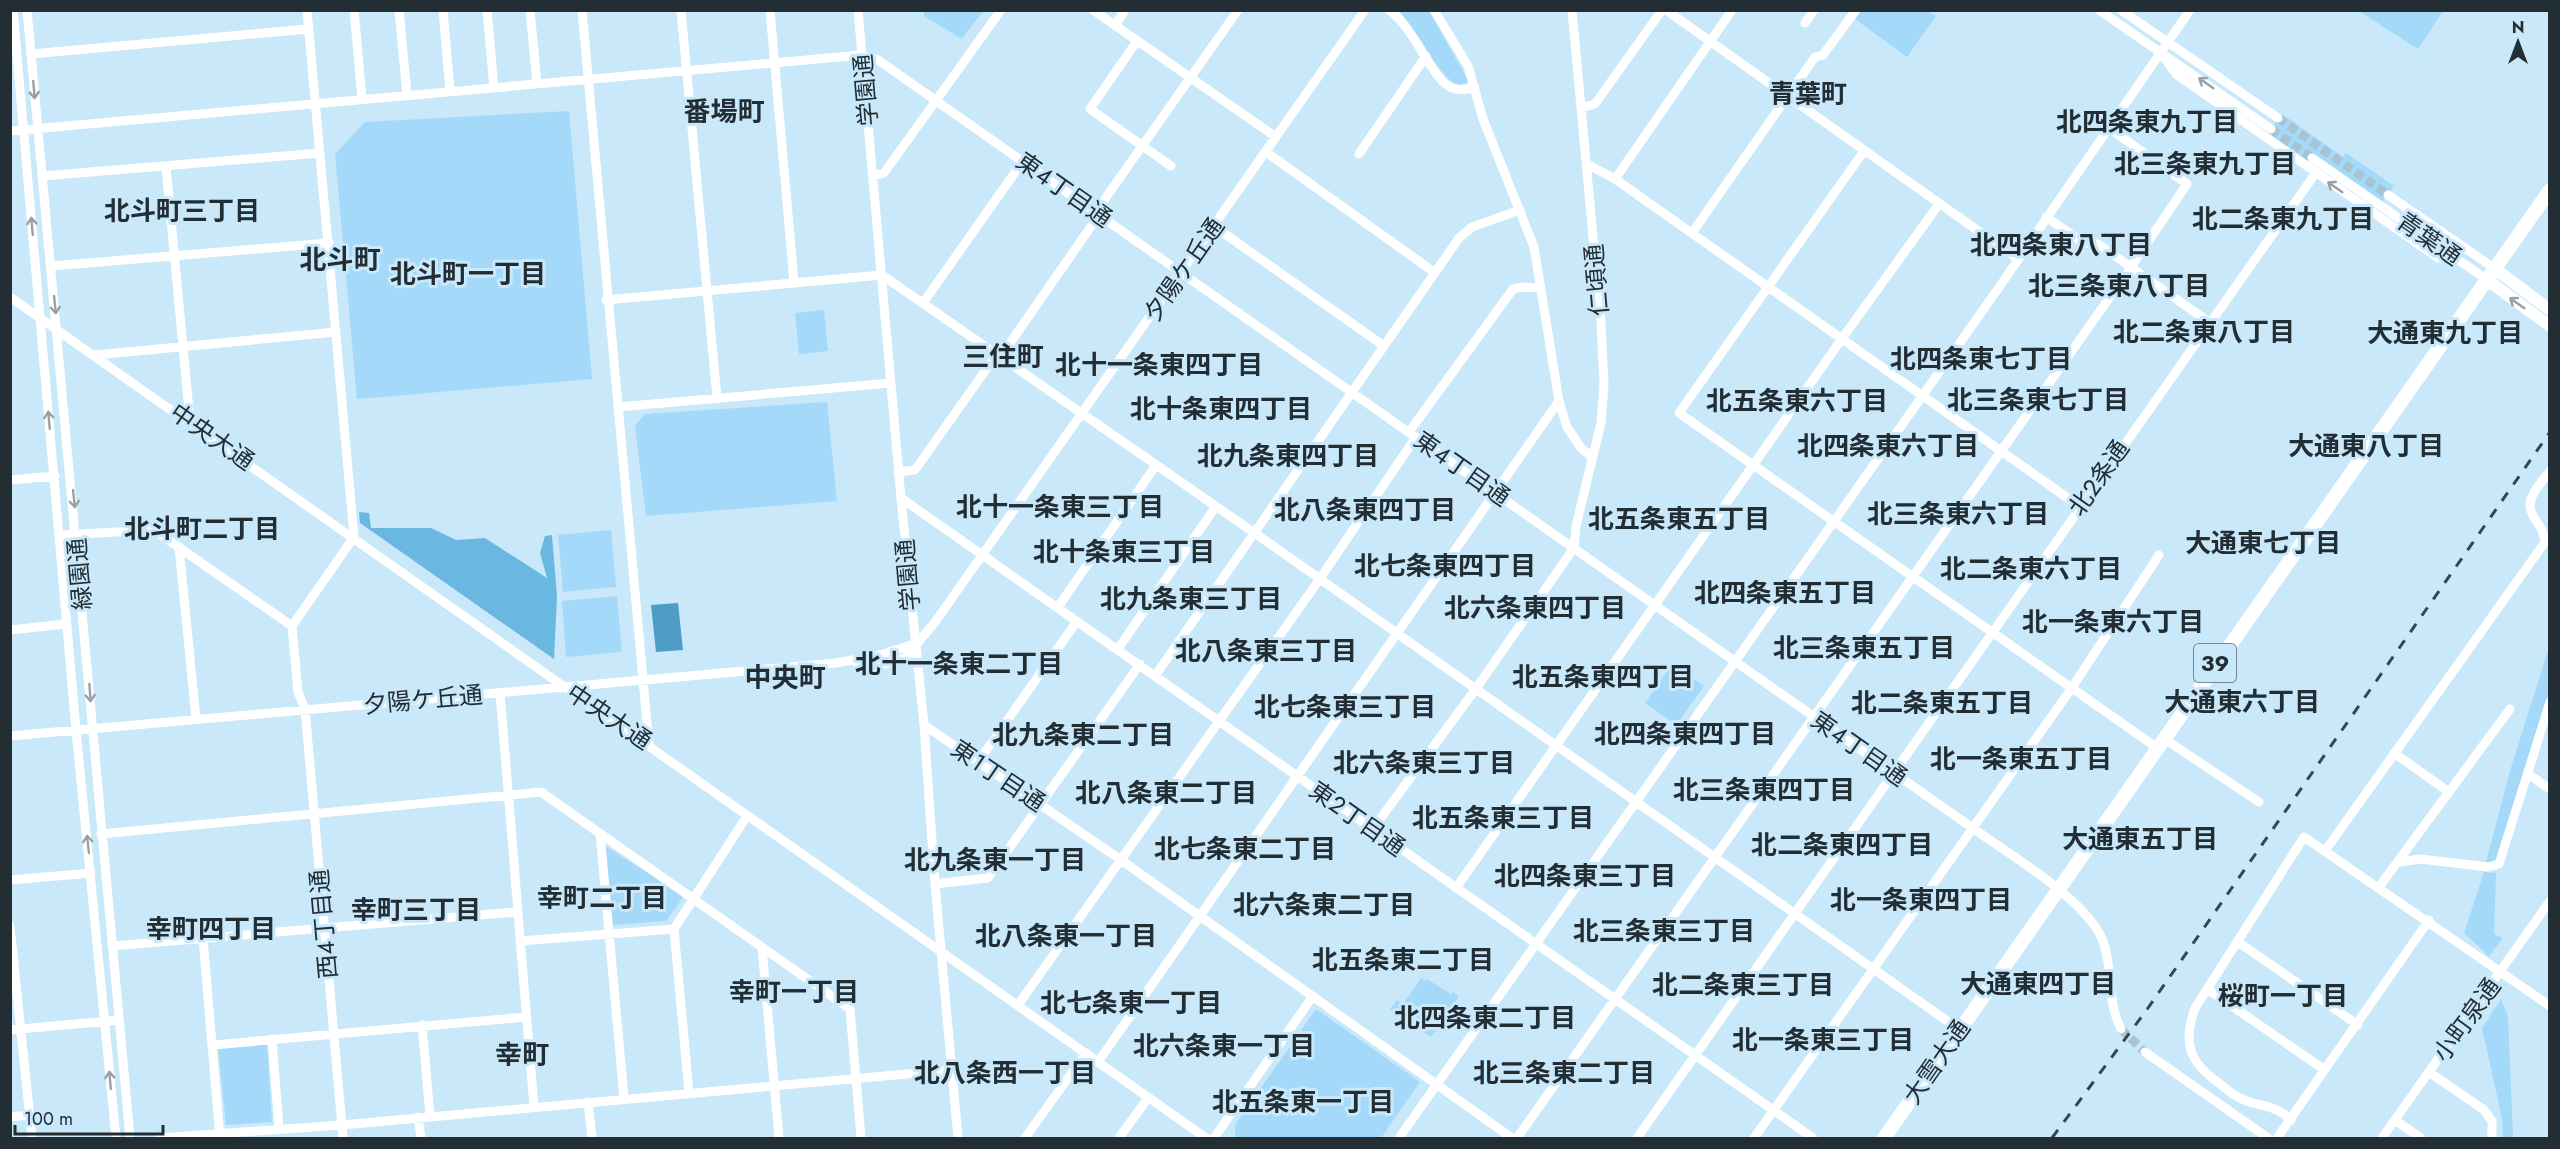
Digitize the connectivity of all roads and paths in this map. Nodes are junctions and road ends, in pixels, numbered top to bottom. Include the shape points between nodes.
1 (13, 10) edge
2 (27, 10) edge
3 (307, 10) edge
4 (354, 10) edge
5 (399, 10) edge
6 (443, 10) edge
7 (487, 10) edge
8 (530, 10) edge
9 (582, 10) edge
10 (681, 10) edge
11 (770, 10) edge
12 (858, 10) edge
13 (1001, 10) edge
14 (1093, 10) edge
15 (1125, 10) edge
16 (1238, 10) edge
17 (1365, 10) edge
18 (1389, 10) edge
19 (1434, 10) edge
20 (1572, 10) edge
21 (1664, 10) edge
22 (1732, 10) edge
23 (1814, 10) edge
24 (1856, 10) edge
25 (2099, 10) edge
26 (2121, 10) edge
27 (2190, 10) edge
28 (1805, 23) dead end
29 (1115, 26) junction
30 (308, 28) junction
31 (1137, 40) junction
32 (1710, 42) junction
33 (2168, 42) junction
34 (2161, 53) junction
35 (31, 54) junction
36 (862, 56) junction
37 (1426, 56) junction
38 (775, 63) junction
39 (687, 71) junction
40 (1191, 78) junction
41 (588, 80) junction
42 (537, 84) junction
43 (494, 88) junction
44 (1475, 88) junction
45 (450, 91) junction
46 (406, 95) junction
47 (1788, 96) junction
48 (362, 99) junction
49 (937, 102) junction
50 (316, 103) junction
51 (1581, 108) junction
52 (2278, 118) tunnel mouth
53 (2109, 128) junction
54 (37, 129) junction
55 (2271, 129) tunnel mouth
56 (23, 130) junction
57 (10, 131) edge
58 (1276, 137) junction
59 (1143, 147) junction
60 (1864, 151) junction
61 (1266, 152) junction
62 (320, 153) junction
63 (1359, 154) dead end
64 (2312, 158) tunnel mouth
65 (1023, 161) junction
66 (1587, 164) junction
67 (1171, 166) dead end
68 (166, 167) junction
69 (2315, 174) junction
70 (42, 176) junction
71 (873, 176) junction
72 (1615, 179) junction
73 (2550, 190) edge
74 (2388, 195) tunnel mouth
75 (1940, 204) junction
76 (1520, 210) junction
77 (1097, 214) junction
78 (2046, 218) junction
79 (1215, 227) junction
80 (1692, 233) junction
81 (329, 243) junction
82 (174, 256) junction
83 (2455, 258) junction
84 (2018, 259) junction
85 (51, 266) junction
86 (2131, 267) junction
87 (1434, 272) junction
88 (1182, 273) junction
89 (2490, 274) junction
90 (882, 275) junction
91 (794, 282) junction
92 (1767, 287) junction
93 (1540, 288) junction
94 (706, 291) junction
95 (10, 297) edge
96 (606, 300) junction
97 (923, 303) junction
98 (2550, 310) edge
99 (39, 315) junction
100 (2209, 322) junction
101 (2550, 326) edge
102 (57, 327) junction
103 (336, 332) junction
104 (1841, 340) junction
105 (183, 345) junction
106 (1384, 346) junction
107 (95, 355) junction
108 (999, 355) junction
109 (891, 383) junction
110 (1353, 393) junction
111 (1920, 395) junction
112 (717, 398) junction
113 (1559, 401) junction
114 (618, 407) junction
115 (1082, 414) junction
116 (190, 421) junction
117 (1413, 435) junction
118 (2001, 452) junction
119 (1593, 458) junction
120 (1753, 464) junction
121 (1156, 465) junction
122 (2550, 471) edge
123 (898, 472) junction
124 (55, 476) junction
125 (10, 480) edge
126 (1496, 493) junction
127 (901, 498) junction
128 (1216, 506) junction
129 (2079, 506) junction
130 (1834, 520) junction
131 (77, 534) junction
132 (1256, 534) junction
133 (59, 535) junction
134 (354, 537) junction
135 (179, 547) junction
136 (1574, 548) junction
137 (984, 555) junction
138 (2159, 555) dead end
139 (1913, 577) junction
140 (1319, 580) junction
141 (1654, 605) junction
142 (1058, 607) junction
143 (1077, 621) junction
144 (66, 624) junction
145 (292, 626) junction
146 (10, 630) edge
147 (1992, 633) junction
148 (1397, 635) junction
149 (914, 644) junction
150 (1118, 649) junction
151 (1734, 662) junction
152 (1140, 664) junction
153 (1155, 676) junction
154 (645, 681) junction
155 (564, 688) junction
156 (2071, 689) junction
157 (1475, 690) junction
158 (500, 693) junction
159 (2550, 702) edge
160 (305, 709) junction
161 (2510, 709) dead end
162 (1813, 717) junction
163 (196, 719) junction
164 (1219, 721) junction
165 (924, 725) junction
166 (92, 728) junction
167 (76, 730) junction
168 (10, 736) edge
169 (2160, 742) junction
170 (649, 745) junction
171 (1555, 747) junction
172 (2394, 753) junction
173 (978, 762) junction
174 (1893, 773) junction
175 (2528, 774) junction
176 (1297, 776) junction
177 (2550, 789) edge
178 (2449, 792) junction
179 (507, 796) junction
180 (1636, 802) junction
181 (2259, 802) dead end
182 (1039, 804) junction
183 (315, 813) junction
184 (747, 816) junction
185 (1974, 829) junction
186 (1372, 830) junction
187 (600, 833) junction
188 (101, 834) junction
189 (2325, 851) junction
190 (1714, 858) junction
191 (1121, 860) junction
192 (2400, 862) junction
193 (91, 873) junction
194 (10, 880) edge
195 (934, 884) junction
196 (2379, 887) junction
197 (1456, 888) junction
198 (2057, 890) junction
199 (693, 897) junction
200 (2550, 901) edge
201 (517, 912) junction
202 (1794, 915) junction
203 (1200, 917) junction
204 (2429, 920) junction
205 (10, 927) edge
206 (324, 928) junction
207 (674, 928) junction
208 (11, 932) edge
209 (608, 933) junction
210 (203, 939) junction
211 (520, 941) junction
212 (2238, 942) junction
213 (1536, 944) junction
214 (112, 946) junction
215 (762, 947) junction
216 (940, 951) junction
217 (1873, 971) junction
218 (2502, 971) junction
219 (2207, 989) junction
220 (1313, 996) junction
221 (1616, 1000) junction
222 (1018, 1005) junction
223 (2550, 1006) edge
224 (526, 1017) junction
225 (119, 1020) junction
226 (105, 1022) junction
227 (422, 1025) junction
228 (2358, 1025) junction
229 (22, 1029) junction
230 (2121, 1029) tunnel mouth
231 (10, 1030) edge
232 (1960, 1030) junction
233 (334, 1034) junction
234 (272, 1039) junction
235 (213, 1045) junction
236 (2145, 1052) tunnel mouth
237 (1086, 1053) junction
238 (1696, 1056) junction
239 (1098, 1062) junction
240 (951, 1070) junction
241 (2325, 1070) junction
242 (2429, 1072) junction
243 (856, 1078) junction
244 (1437, 1083) junction
245 (773, 1085) junction
246 (689, 1093) junction
247 (624, 1098) junction
248 (1148, 1098) junction
249 (588, 1102) junction
250 (534, 1107) junction
251 (1773, 1112) junction
252 (30, 1115) junction
253 (430, 1116) junction
254 (10, 1117) edge
255 (418, 1117) junction
256 (2290, 1120) junction
257 (2395, 1120) junction
258 (342, 1125) junction
259 (279, 1129) junction
260 (220, 1136) edge
261 (32, 1138) edge
262 (116, 1138) edge
263 (130, 1138) edge
264 (159, 1138) edge
265 (343, 1138) edge
266 (420, 1138) edge
267 (592, 1138) edge
268 (779, 1138) edge
269 (861, 1138) edge
270 (958, 1138) edge
271 (1025, 1138) edge
272 (1119, 1138) edge
273 (1206, 1138) edge
274 (1214, 1138) edge
275 (1399, 1138) edge
276 (1512, 1138) edge
277 (1517, 1138) edge
278 (1637, 1138) edge
279 (1754, 1138) edge
280 (1813, 1138) edge
281 (1884, 1138) edge
282 (2268, 1138) edge
283 (2277, 1138) edge
284 (2382, 1138) edge
285 (2421, 1138) edge
286 (2492, 1138) edge

1 - 56 street, 緑園通
2 - 35 street, 緑園通
3 - 30 street
4 - 48 street
5 - 46 street
6 - 45 street
7 - 43 street
8 - 42 street
9 - 41 street
10 - 39 street
11 - 38 street
12 - 36 street, 学園通
13 - 49 street
14 - 29 street
15 - 29 street
16 - 40 street
17 - 58 street, 夕陽ケ丘通
18 - 37 street via 1409,28
19 - 44 street via 1468,66
20 - 51 street, 仁頃通
21 - 32 street
21 - 51 street via 1595,104
22 - 32 street
23 - 28 street
24 - 47 street via 1823,55 1815,57
25 - 34 street
26 - 33 street
27 - 33 street
29 - 31 street
30 - 35 street
30 - 50 street
31 - 40 street
31 - 59 street via 1090,109
32 - 47 street
32 - 72 street
33 - 34 street
33 - 52 street
34 - 53 street
55 -> 34 street
34 - 69 street via 2176,74
35 -> 54 street, 緑園通
36 - 38 street
36 - 49 street, 東4丁目通 via 878,60
36 - 71 street, 学園通
37 - 44 street via 1449,87
37 - 63 street
38 - 39 street
38 - 91 street
39 - 41 street
39 - 94 street
40 - 58 street
40 - 59 street
41 - 42 street
41 - 96 street
42 - 43 street
43 - 45 street
44 - 76 street via 1483,119
45 - 46 street
46 - 48 street
47 - 60 street
47 - 80 street
48 - 50 street
49 - 65 street, 東4丁目通
49 - 71 street via 884,172
50 - 54 street
50 - 62 street
51 - 66 street, 仁頃通
53 - 78 street
53 - 86 street via 2187,184
54 - 56 street
54 - 70 street, 緑園通
56 - 57 street
99 -> 56 street, 緑園通
58 - 61 street, 夕陽ケ丘通
59 - 67 street
59 - 77 street
60 - 75 street
60 - 92 street
61 - 79 street, 夕陽ケ丘通
61 - 87 street
62 - 68 street
62 - 81 street
64 - 83 street, 青葉通
65 - 77 street, 東4丁目通
65 - 97 street
66 - 72 street
66 - 119 street, 仁頃通 via 1604,384
68 - 70 street
68 - 82 street
83 -> 69 street via 2438,258
69 - 100 street, 北2条通
70 - 85 street, 緑園通
71 - 90 street, 学園通
72 - 80 street
73 - 89 highway, 大雪大通 / 39
74 - 89 street, 青葉通
75 - 84 street
75 - 104 street
76 - 87 street via 1472,227
76 - 93 street via 1534,247
77 - 88 street, 東4丁目通
77 - 108 street
78 - 84 street
78 - 86 street via 2084,243 2098,244
79 - 88 street, 夕陽ケ丘通
79 - 106 street
80 - 92 street
81 - 82 street
81 - 103 street
82 - 85 street
82 - 105 street
83 - 89 street, 青葉通
84 - 111 street
85 -> 102 street, 緑園通
86 - 100 street
86 - 118 street
87 - 106 street
88 - 110 street, 東4丁目通
88 - 115 street, 夕陽ケ丘通
89 - 98 main road
101 -> 89 main road
89 - 169 highway, 大雪大通 / 39
90 - 91 street
90 - 97 street
90 - 109 street, 学園通
91 - 94 street
92 - 104 street
92 - 120 street via 1679,413
93 - 113 street
93 - 117 street via 1513,289
94 - 96 street
94 - 112 street
95 - 99 street, 中央大通
96 - 114 street
97 - 108 street
99 - 102 street, 中央大通
124 -> 99 street, 緑園通
100 - 129 street, 北2条通
102 - 107 street, 中央大通
102 -> 131 street, 緑園通
103 - 105 street
103 - 134 street
104 - 111 street
104 - 120 street
105 - 107 street
105 - 116 street
106 - 110 street
107 - 116 street, 中央大通
108 - 115 street
108 - 123 street via 915,470
109 - 112 street
109 - 123 street, 学園通
110 - 117 street, 東4丁目通
110 - 132 street
111 - 118 street
111 - 130 street
112 - 114 street
113 - 119 street via 1567,427
113 - 126 street
114 - 154 street
115 - 121 street
115 - 137 street, 夕陽ケ丘通
116 - 134 street, 中央大通
117 - 126 street, 東4丁目通
117 - 140 street
118 - 129 street
118 - 139 street
119 - 136 street, 仁頃通
120 - 130 street
120 - 141 street
121 - 128 street
121 - 142 street
122 - 172 street via 2530,498 2531,511 2543,528 2545,542
123 - 127 street, 学園通
124 - 125 street
124 - 133 street, 緑園通
126 - 136 street, 東4丁目通
126 - 148 street
127 - 137 street, 東2丁目通
127 - 149 street, 学園通
128 - 132 street
128 - 150 street
129 - 147 street, 北2条通
130 - 139 street
130 - 151 street
131 - 133 street
131 - 135 street via 154,530
131 -> 166 street, 緑園通
132 - 140 street
132 - 153 street
133 - 144 street, 緑園通
134 - 145 street
134 - 155 street, 中央大通
135 - 145 street
135 - 163 street
136 - 141 street, 東4丁目通
136 - 157 street
137 - 142 street, 東2丁目通
137 - 149 street, 夕陽ケ丘通 via 933,625
138 - 156 street
139 - 147 street
139 - 162 street
140 - 148 street
140 - 164 street
141 - 151 street, 東4丁目通
141 - 171 street
142 - 143 street, 東2丁目通
143 - 150 street, 東2丁目通
143 - 173 street
144 - 146 street
144 - 167 street, 緑園通
145 - 160 street, 西4丁目通 via 298,692
147 - 156 street
147 - 174 street, 北2条通
148 - 157 street
148 - 176 street
149 - 154 street, 夕陽ケ丘通 via 836,663
149 - 165 street, 学園通
150 - 152 street, 東2丁目通
151 - 162 street, 東4丁目通
151 - 180 street
152 - 153 street, 東2丁目通
152 - 182 street
153 - 164 street, 東2丁目通
154 - 155 street, 夕陽ケ丘通
154 - 170 street
155 - 158 street, 夕陽ケ丘通
155 - 170 street, 中央大通
156 - 169 street
156 - 185 street
157 - 171 street
157 - 186 street
158 - 160 street, 夕陽ケ丘通
158 - 179 street
159 - 175 street
160 - 163 street, 夕陽ケ丘通
160 - 183 street, 西4丁目通
161 - 178 street
162 - 174 street, 東4丁目通
162 - 190 street
163 - 166 street, 夕陽ケ丘通
164 - 176 street, 東2丁目通
164 - 191 street
165 - 173 street, 東1丁目通
165 - 195 street, 学園通
166 - 167 street, 夕陽ケ丘通
166 - 188 street, 緑園通
167 - 168 street, 夕陽ケ丘通
193 -> 167 street, 緑園通
169 - 181 street
169 - 198 highway, 大雪大通 / 39
170 - 184 street, 中央大通
171 - 180 street
171 - 197 street
172 - 178 street
172 - 189 street
173 - 182 street, 東1丁目通
174 - 185 street, 東4丁目通
174 - 202 street, 北2条通
175 - 177 street
175 - 192 street via 2499,864 2488,867 2420,859
176 - 186 street, 東2丁目通
176 - 203 street
178 - 192 street
179 - 183 street
179 - 187 street via 541,792
179 - 201 street
180 - 190 street
180 - 213 street
182 - 191 street, 東1丁目通
182 - 195 street via 988,878
183 - 188 street
183 - 206 street, 西4丁目通
184 - 199 street
184 - 216 street, 中央大通
185 - 198 street, 東4丁目通
185 - 217 street
186 - 197 street, 東2丁目通
187 - 199 street
187 - 209 street
188 - 214 street, 緑園通
189 - 196 street
189 - 212 street via 2304,837
190 - 202 street
190 - 221 street
191 - 203 street, 東1丁目通
191 - 222 street
192 - 196 street
193 - 194 street
193 - 226 street, 緑園通
195 - 216 street, 学園通
196 - 204 street
197 - 213 street, 東2丁目通
198 - 230 street, 東4丁目通 via 2083,909 2100,934 2111,1000
198 - 232 highway, 大雪大通 / 39
199 - 207 street
199 - 215 street
200 - 218 street, 小町泉通
201 - 206 street
201 - 211 street
202 - 217 street
202 - 238 street, 北2条通
203 - 220 street, 東1丁目通
203 - 239 street
204 - 218 street
204 - 228 street
205 - 208 street
206 - 210 street
206 - 233 street, 西4丁目通
207 - 209 street
207 - 246 street
208 - 229 street
209 - 211 street
209 - 247 street
210 - 214 street
210 - 235 street
211 - 224 street
212 - 219 street
212 - 228 street
213 - 221 street, 東2丁目通
213 - 244 street
214 - 225 street, 緑園通
215 - 243 street via 850,1009
215 - 245 street
216 - 222 street, 中央大通
216 - 240 street, 学園通
217 - 232 street
217 - 251 street
218 - 223 street
218 - 242 street, 小町泉通
219 - 241 street
219 - 256 street via 2189,1024 2190,1049 2201,1070 2244,1100 2265,1104
220 - 244 street, 東1丁目通
220 - 274 street
221 - 238 street, 東2丁目通
221 - 277 street
222 - 237 street, 中央大通
224 - 227 street
224 - 250 street
225 - 226 street
225 - 263 street, 緑園通
226 - 229 street
262 -> 226 street, 緑園通
227 - 233 street
227 - 253 street
228 - 241 street
229 - 231 street
229 - 252 street
232 - 281 highway, 大雪大通 / 39
233 - 234 street
233 - 258 street, 西4丁目通
234 - 235 street
234 - 259 street
235 - 260 street
236 - 282 street
237 - 239 street, 中央大通
237 - 271 street
238 - 251 street, 東2丁目通
238 - 278 street, 北2条通
239 - 248 street, 中央大通
240 - 243 street
240 - 270 street, 学園通
241 - 256 street
242 - 257 street, 小町泉通
242 - 286 street via 2484,1110 2492,1121
243 - 245 street
243 - 269 street
244 - 275 street
244 - 276 street, 東1丁目通
245 - 246 street
245 - 268 street
246 - 247 street
247 - 249 street
248 - 272 street
248 - 273 street, 中央大通
249 - 250 street
249 - 267 street
250 - 253 street
251 - 279 street
251 - 280 street, 東2丁目通
252 - 254 street
252 - 261 street
253 - 255 street
255 - 258 street
255 - 266 street
256 - 283 street
257 - 284 street, 小町泉通
257 - 285 street
258 - 259 street
258 - 265 street, 西4丁目通
259 - 260 street
260 - 264 street

